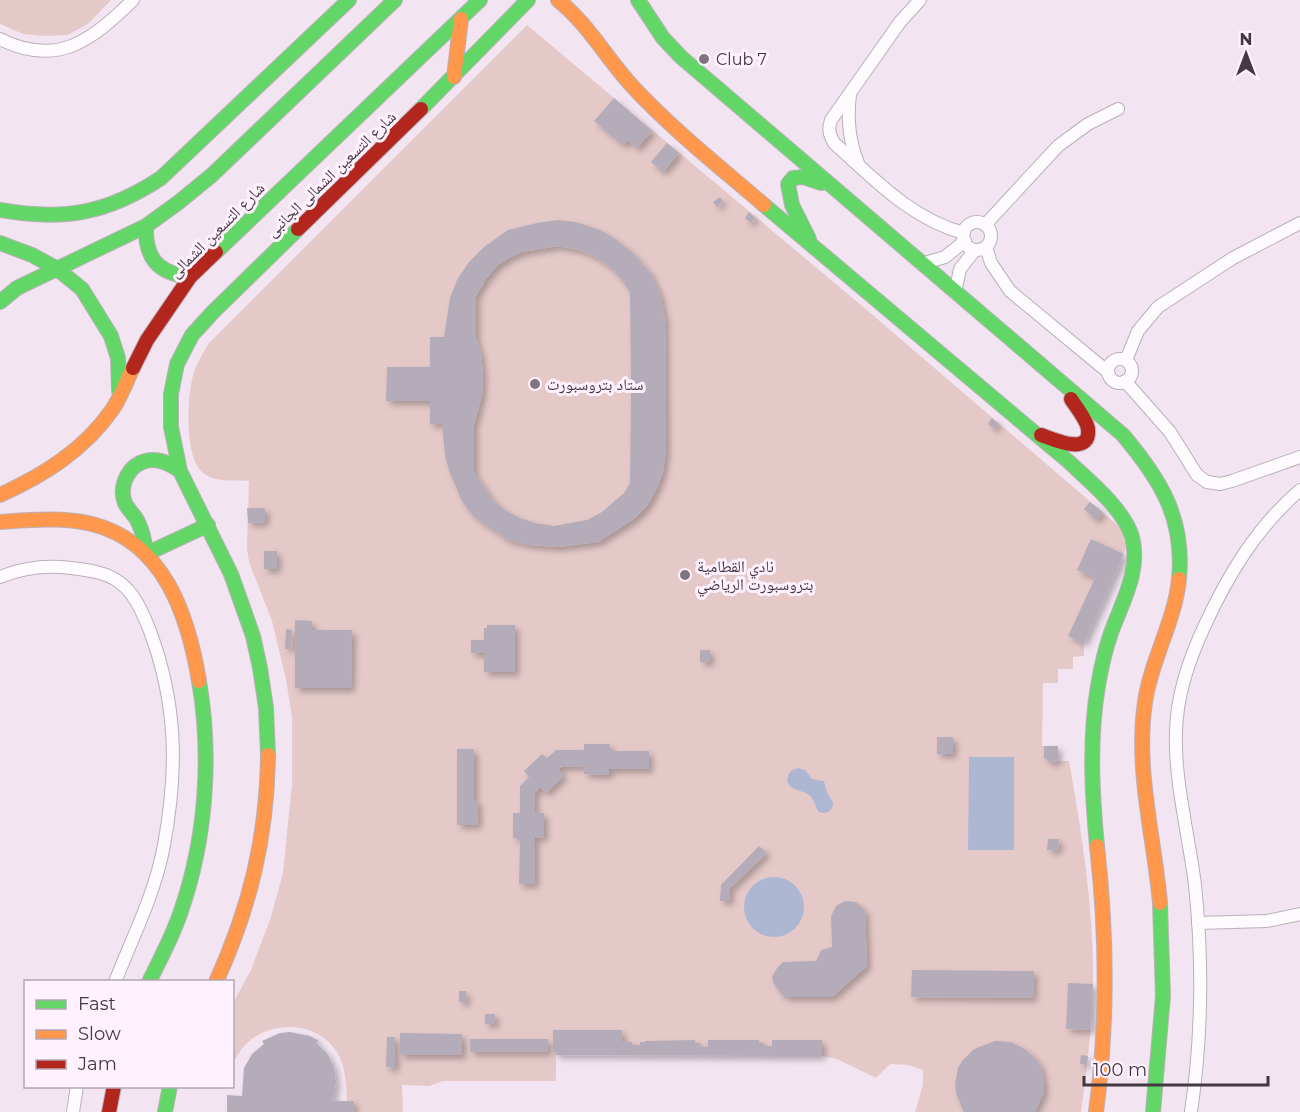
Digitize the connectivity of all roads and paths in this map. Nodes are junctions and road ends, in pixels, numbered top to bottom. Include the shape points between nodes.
1 (133, 0) edge
2 (349, 0) edge
3 (395, 0) edge
4 (480, 0) edge
5 (528, 0) edge
6 (558, 0) edge
7 (638, 0) edge
8 (918, 0) edge
9 (461, 19) junction
10 (0, 39) edge
11 (454, 78) junction
12 (851, 91) junction
13 (1118, 109) dead end
14 (831, 120) junction
15 (848, 120) junction
16 (851, 140) junction
17 (834, 143) junction
18 (858, 165) junction
19 (832, 188) junction
20 (0, 210) edge
21 (1300, 223) edge
22 (985, 225) junction
23 (146, 226) junction
24 (964, 237) junction
25 (0, 243) edge
26 (813, 248) junction
27 (980, 249) junction
28 (921, 264) junction
29 (56, 268) junction
30 (190, 277) junction
31 (955, 293) junction
32 (0, 302) edge
33 (1126, 360) junction
34 (1108, 372) junction
35 (1059, 381) junction
36 (1125, 381) junction
37 (119, 396) junction
38 (1034, 433) junction
39 (1300, 457) edge
40 (180, 470) junction
41 (1300, 490) edge
42 (0, 495) edge
43 (0, 522) edge
44 (208, 525) junction
45 (146, 554) junction
46 (0, 577) edge
47 (1300, 914) edge
48 (1198, 923) junction
49 (115, 980) edge
50 (149, 980) edge
51 (216, 980) edge
52 (77, 1088) edge
53 (114, 1088) edge
54 (170, 1088) edge
55 (73, 1112) edge
56 (109, 1112) edge
57 (165, 1112) edge
58 (1096, 1112) edge
59 (1153, 1112) edge
60 (1191, 1112) edge

1 - 10 street via 89,39 65,48 40,51
2 - 20 street via 144,191 105,209 74,214
3 - 23 street via 212,176
4 - 9 street, شارع التسعين الشمالى
5 - 11 street, شارع التسعين الشمالى الجانبى
6 - 26 street via 588,25 640,95
7 - 19 street via 681,57
8 - 12 street
9 - 11 street
9 - 30 street, شارع التسعين الشمالى
11 - 40 street, شارع التسعين الشمالى الجانبى via 197,328 181,352 172,381 173,444
12 - 14 street
12 - 15 street
13 - 22 street via 1088,123 1058,146
14 - 15 street
14 - 17 street via 830,136
15 - 16 street
16 - 17 street
16 - 18 street
17 - 18 street
18 - 24 street via 918,214
19 - 26 street via 802,176 794,178 786,190
19 - 28 street
21 - 33 street via 1233,258 1164,302 1138,331
22 - 24 street via 970,225
22 - 27 street via 991,233 989,244
23 - 29 street
23 - 30 street via 148,252 155,263 177,276
24 - 27 street via 970,248
24 - 28 street via 945,257
25 - 29 street
26 - 38 street
27 - 31 street via 960,269
27 - 34 street via 1010,291
28 - 31 street
29 - 32 street via 17,288
29 - 37 street via 82,289 111,336 118,358
30 - 37 street, شارع التسعين الشمالى via 147,340
31 - 35 street
33 - 34 street via 1115,360
33 - 36 street via 1131,373
34 - 36 street via 1112,380
35 - 38 street via 1088,427 1087,437 1071,446
35 - 59 street via 1123,435 1146,461 1173,511 1180,551 1178,596 1151,673 1142,732 1162,932 1162,1030
36 - 39 street via 1170,432 1197,475 1207,482 1226,483
37 - 42 street, شارع التسعين الشمالى via 90,436 64,460
38 - 58 street via 1119,513 1134,545 1134,571 1107,646 1093,726 1092,790 1106,961 1103,1054
40 - 44 street, شارع التسعين الشمالى الجانبى
40 - 45 street via 159,459 148,460 129,471 124,481 125,503 138,521
41 - 48 street via 1263,526 1231,573 1194,650 1183,683 1177,755
43 - 45 street via 61,520 88,524 120,535
44 - 45 street
44 - 51 street, شارع التسعين الشمالى الجانبى via 250,627 261,677 269,749 265,822 256,873 246,912
45 - 50 street via 168,583 180,612 197,674 205,731 201,818 194,860 172,934
46 - 49 street via 14,571 60,567 118,581 143,614 168,690 173,767 164,847 146,912
47 - 48 street via 1267,921
48 - 60 street via 1200,1011
52 - 55 street
53 - 56 street
54 - 57 street

